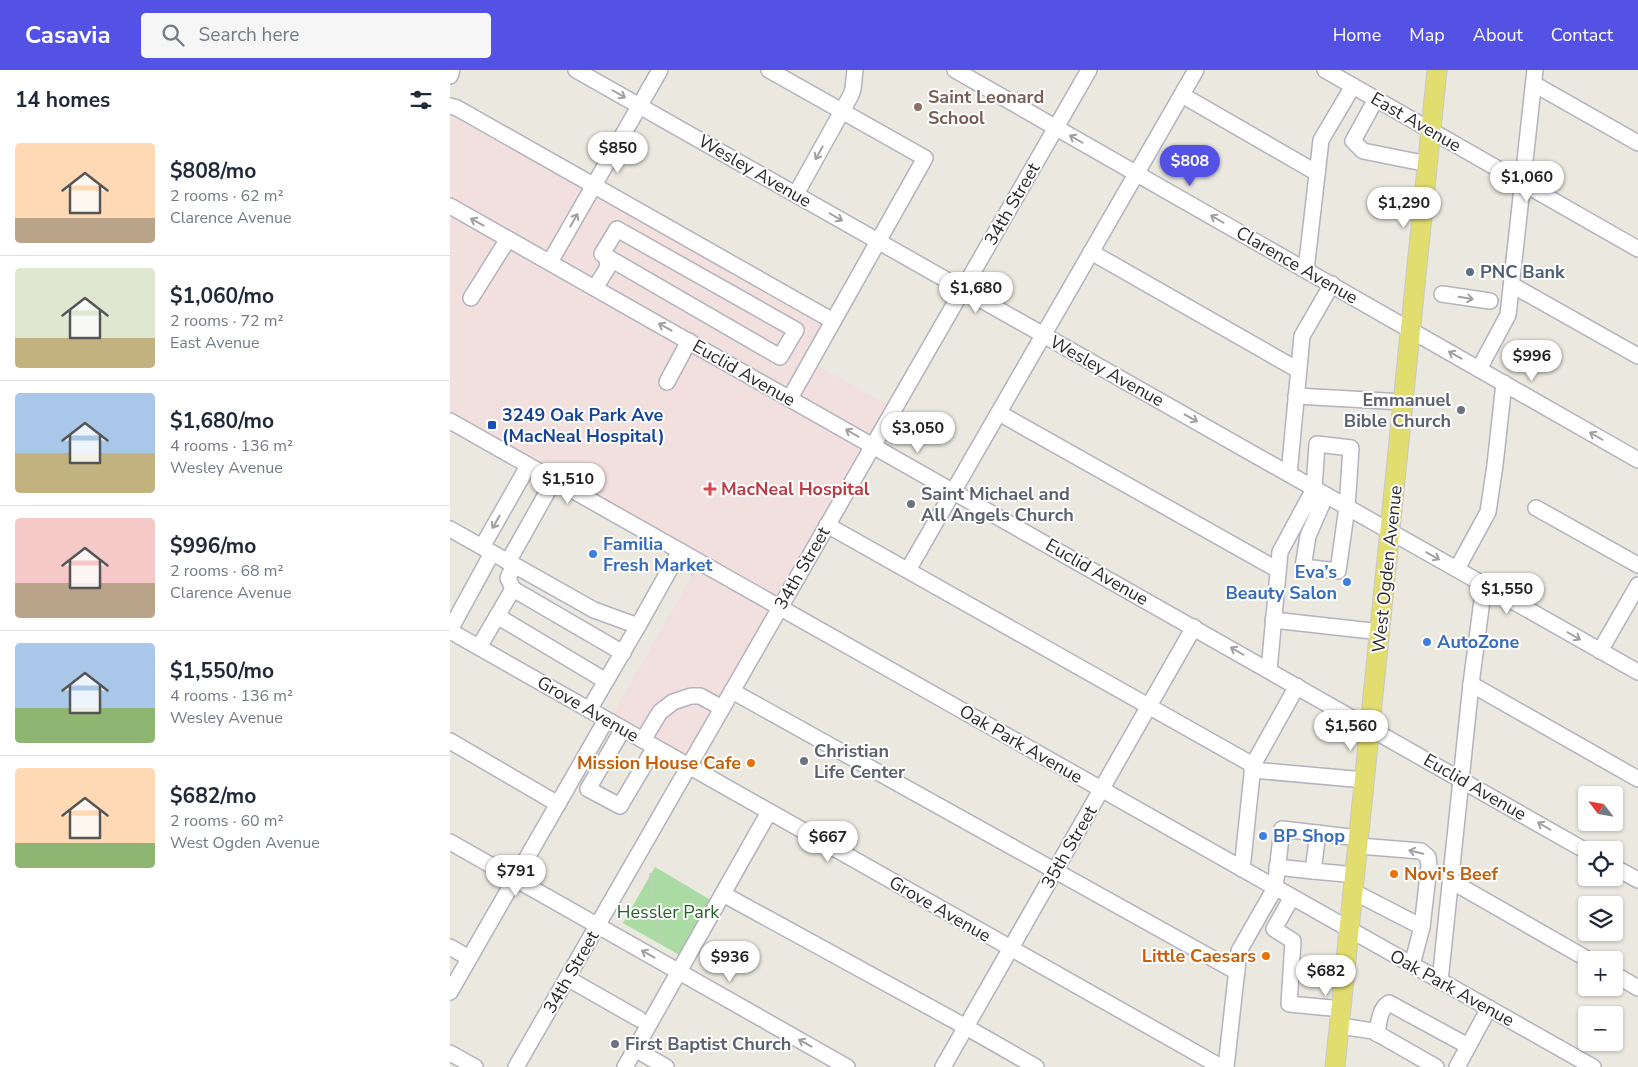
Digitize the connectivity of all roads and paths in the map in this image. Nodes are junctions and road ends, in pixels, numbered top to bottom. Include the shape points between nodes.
1 (452, 70) edge
2 (576, 70) edge
3 (660, 70) edge
4 (769, 70) edge
5 (855, 70) edge
6 (955, 70) edge
7 (1089, 70) edge
8 (1196, 70) edge
9 (1437, 70) edge
10 (1329, 71) edge
11 (974, 75) edge
12 (450, 76) edge
13 (1534, 77) edge
14 (1353, 86) junction
15 (1182, 95) junction
16 (1376, 99) junction
17 (450, 106) edge
18 (639, 106) junction
19 (842, 111) junction
20 (1056, 127) junction
21 (1431, 132) junction
22 (1638, 143) edge
23 (1428, 164) junction
24 (1137, 173) junction
25 (1317, 173) junction
26 (1523, 183) junction
27 (593, 186) junction
28 (796, 194) junction
29 (450, 206) edge
30 (508, 239) junction
31 (878, 241) junction
32 (1638, 249) edge
33 (1091, 252) junction
34 (607, 259) junction
35 (550, 262) junction
36 (1306, 270) junction
37 (589, 284) junction
38 (1332, 284) junction
39 (1512, 285) junction
40 (963, 289) junction
41 (1442, 294) dead end
42 (471, 298) dead end
43 (1490, 301) dead end
44 (833, 321) junction
45 (1411, 331) junction
46 (1044, 335) junction
47 (689, 341) junction
48 (1638, 356) edge
49 (1479, 369) junction
50 (1298, 370) junction
51 (667, 382) dead end
52 (1504, 383) junction
53 (1296, 396) junction
54 (790, 398) junction
55 (1404, 402) junction
56 (999, 413) junction
57 (450, 421) edge
58 (873, 446) junction
59 (1638, 460) edge
60 (528, 466) junction
61 (1289, 474) junction
62 (554, 480) junction
63 (954, 491) junction
64 (1320, 492) junction
65 (1347, 507) junction
66 (1536, 508) dead end
67 (827, 525) junction
68 (450, 529) edge
69 (1390, 532) junction
70 (487, 550) junction
71 (680, 551) junction
72 (511, 564) junction
73 (1638, 565) edge
74 (1458, 567) dead end
75 (908, 570) junction
76 (1278, 570) junction
77 (1484, 585) junction
78 (1638, 585) edge
79 (513, 589) junction
80 (780, 608) junction
81 (496, 616) junction
82 (1274, 620) junction
83 (638, 626) junction
84 (1194, 627) junction
85 (450, 630) edge
86 (1381, 632) junction
87 (478, 647) junction
88 (1600, 651) junction
89 (622, 653) junction
90 (1269, 670) junction
91 (1638, 672) edge
92 (606, 681) junction
93 (1472, 684) junction
94 (1297, 686) junction
95 (732, 691) junction
96 (1149, 706) junction
97 (722, 708) junction
98 (589, 710) junction
99 (606, 720) junction
100 (1371, 727) junction
101 (623, 729) junction
102 (450, 741) edge
103 (649, 744) junction
104 (689, 766) junction
105 (1252, 767) junction
106 (1461, 779) junction
107 (1638, 779) edge
108 (1365, 780) junction
109 (1102, 790) junction
110 (558, 804) junction
111 (769, 812) junction
112 (1318, 833) junction
113 (450, 842) edge
114 (1359, 842) junction
115 (1578, 846) edge
116 (1277, 867) junction
117 (1242, 869) junction
118 (1055, 871) junction
119 (1313, 871) junction
120 (1623, 871) edge
121 (650, 873) dead end
122 (515, 879) junction
123 (1638, 880) edge
124 (1450, 881) junction
125 (1355, 884) junction
126 (1275, 888) junction
127 (722, 894) junction
128 (1292, 897) junction
129 (597, 926) junction
130 (1422, 927) junction
131 (1350, 930) junction
132 (450, 947) edge
133 (660, 947) dead end
134 (1010, 949) junction
135 (1578, 954) edge
136 (469, 958) junction
137 (1412, 965) junction
138 (679, 972) junction
139 (1237, 972) junction
140 (567, 978) junction
141 (1623, 979) edge
142 (1440, 981) junction
143 (1638, 988) edge
144 (450, 992) edge
145 (1489, 1008) junction
146 (1341, 1017) junction
147 (639, 1019) dead end
148 (966, 1027) junction
149 (1377, 1034) junction
150 (1468, 1046) junction
151 (635, 1049) junction
152 (450, 1053) edge
153 (475, 1067) edge
154 (516, 1067) edge
155 (625, 1067) edge
156 (666, 1067) edge
157 (847, 1067) edge
158 (943, 1067) edge
159 (1036, 1067) edge
160 (1222, 1067) edge
161 (1226, 1067) edge
162 (1336, 1067) edge
163 (1436, 1067) edge
164 (1457, 1067) edge
165 (1593, 1067) edge

1 - 12 street
2 -> 18 street, Wesley Avenue
3 - 18 street
4 - 19 street
5 - 19 street via 853,89
6 - 11 street, Clarence Avenue
7 - 20 street, 34th Street
8 - 15 street
9 - 21 main road, West Ogden Avenue
10 - 14 street, East Avenue
11 - 20 street, Clarence Avenue
13 - 22 street
13 - 26 street
14 - 16 street, East Avenue
14 - 25 street via 1321,140
15 - 24 street
15 - 25 street
16 - 21 street, East Avenue
16 - 23 street via 1353,140 1363,151
17 - 27 street
18 - 27 street
18 - 28 street, Wesley Avenue
19 -> 28 street
19 - 31 street via 925,158
24 -> 20 street, Clarence Avenue
20 - 40 street, 34th Street
21 - 23 main road, West Ogden Avenue
21 - 26 street, East Avenue
23 - 45 main road, West Ogden Avenue
24 - 33 street
36 -> 24 street, Clarence Avenue
25 - 36 street
26 - 32 street, East Avenue
26 - 39 street
35 -> 27 street
27 - 44 street
28 -> 31 street, Wesley Avenue
30 -> 29 street, Euclid Avenue
30 - 35 street, Euclid Avenue
30 - 42 street
31 - 40 street, Wesley Avenue
31 - 44 street
33 - 46 street
33 - 50 street
34 - 34 street via 780,357 796,330 617,230 602,254
34 - 37 street via 608,267
35 - 37 street, Euclid Avenue
36 - 38 street, Clarence Avenue
47 -> 37 street, Euclid Avenue
38 - 45 street, Clarence Avenue
38 - 50 street via 1302,336
39 - 48 street
39 - 49 street via 1508,315
40 - 46 street, Wesley Avenue
40 - 58 street, 34th Street
41 -> 43 street
44 - 54 street
49 -> 45 street, Clarence Avenue
45 - 55 main road, West Ogden Avenue
46 - 56 street
46 -> 61 street, Wesley Avenue
47 - 51 street
47 - 54 street, Euclid Avenue
49 - 52 street, Clarence Avenue
50 - 53 street
59 -> 52 street, Clarence Avenue
52 - 74 street via 1488,512
53 - 55 street
53 - 61 street
58 -> 54 street, Euclid Avenue
55 - 69 main road, West Ogden Avenue
56 - 63 street
56 - 76 street
57 - 60 street, Oak Park Avenue
58 - 63 street, Euclid Avenue
58 - 67 street, 34th Street
60 - 62 street, Oak Park Avenue
60 -> 70 street
61 - 64 street, Wesley Avenue
62 - 71 street, Oak Park Avenue
62 - 72 street
63 - 75 street
63 - 84 street, Euclid Avenue
64 - 65 street, Wesley Avenue
64 - 65 street via 1318,444 1351,448
64 - 65 street via 1303,567 1338,571
64 - 76 street via 1280,552
65 - 69 street, Wesley Avenue
66 - 73 street
67 - 75 street
67 - 80 street, 34th Street
68 - 70 street
69 -> 77 street, Wesley Avenue
69 - 86 main road, West Ogden Avenue
70 - 72 street
70 - 85 street
71 - 80 street, Oak Park Avenue
71 - 83 street
72 - 79 street via 508,578
72 - 83 street via 594,610
75 - 96 street
76 - 82 street
77 -> 88 street, Wesley Avenue
77 - 93 street
78 - 88 street
79 - 81 street
79 - 89 street
80 - 95 street, 34th Street
80 - 109 street, Oak Park Avenue
81 - 87 street
81 - 92 street
82 - 86 street
82 - 90 street
83 - 89 street
90 -> 84 street, Euclid Avenue
84 - 96 street, 35th Street
85 - 87 street, Grove Avenue
86 - 100 main road, West Ogden Avenue
87 - 98 street, Grove Avenue
88 - 91 street, Wesley Avenue
89 - 92 street
90 - 94 street, Euclid Avenue
92 - 98 street
93 - 106 street
93 - 107 street
94 - 100 street, Euclid Avenue
94 - 105 street
95 - 97 street, 34th Street
95 - 118 street
96 - 105 street
96 - 109 street, 35th Street
97 - 103 street via 700,696 673,702 660,712
97 - 104 street, 34th Street
98 - 99 street, Grove Avenue
99 - 101 street, Grove Avenue
99 - 110 street
100 - 106 street, Euclid Avenue
100 - 108 main road, West Ogden Avenue
101 - 103 street, Grove Avenue
101 - 103 street via 588,789 620,806
102 - 110 street
103 - 104 street, Grove Avenue
104 - 111 street, Grove Avenue
104 - 129 street, 34th Street
105 - 108 street
105 - 117 street
115 -> 106 street, Euclid Avenue
106 - 124 street
108 - 114 main road, West Ogden Avenue
109 - 117 street, Oak Park Avenue
109 - 118 street, 35th Street
110 - 122 street
111 - 127 street
111 - 134 street, Grove Avenue
112 - 114 street
112 - 116 street via 1282,829
112 - 119 street
113 - 122 street
114 - 125 main road, West Ogden Avenue
130 -> 114 street via 1428,857 1421,851
116 - 119 street
116 - 126 street
117 - 126 street, Oak Park Avenue
118 - 134 street, 35th Street
118 - 139 street
119 - 125 street
120 - 123 street
121 - 133 path
122 - 129 street
122 - 136 street
124 - 135 street
124 - 142 street
125 - 130 street
125 - 131 main road, West Ogden Avenue
126 - 128 street, Oak Park Avenue
126 - 139 street via 1239,951
127 - 138 street
127 - 148 street
128 - 131 street, Oak Park Avenue
128 - 146 street via 1274,928 1293,941 1289,1004
138 -> 129 street
129 - 140 street, 34th Street
130 - 137 street
131 - 137 street, Oak Park Avenue
131 - 146 main road, West Ogden Avenue
132 - 136 street
134 - 148 street, 35th Street
134 - 160 street, Grove Avenue
136 - 144 street
137 - 142 street, Oak Park Avenue
138 - 151 street
157 -> 138 street
139 - 161 street
140 - 147 street
140 - 154 street, 34th Street
141 - 143 street
142 - 145 street, Oak Park Avenue
145 - 150 street
145 - 165 street, Oak Park Avenue
146 - 149 street
146 - 162 main road, West Ogden Avenue
148 - 158 street, 35th Street
148 - 159 street
149 - 150 street via 1382,1010 1389,1003
149 - 163 street
150 - 164 street
151 - 155 street
151 - 156 street
152 - 153 street

